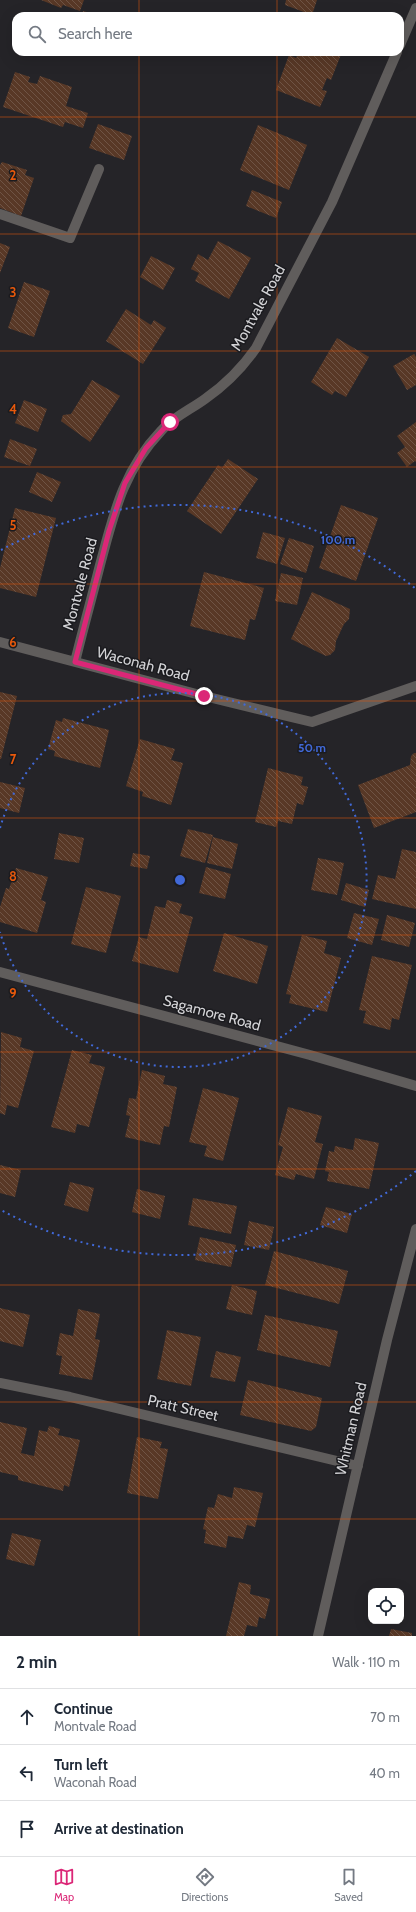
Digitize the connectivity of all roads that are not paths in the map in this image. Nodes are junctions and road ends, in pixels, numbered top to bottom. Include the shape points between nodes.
1 (416, 8) edge
2 (404, 36) edge
3 (395, 56) edge
4 (99, 169) dead end
5 (0, 214) edge
6 (0, 642) edge
7 (75, 662) junction
8 (416, 686) edge
9 (0, 972) edge
10 (416, 1086) edge
11 (416, 1229) edge
12 (0, 1383) edge
13 (358, 1466) junction
14 (318, 1636) edge

1 - 2 street
3 - 7 street, Montvale Road via 332,202 256,348 222,386 161,430 128,477 112,520
4 - 5 street via 70,238
6 - 7 street, Waconah Road
7 - 8 street, Waconah Road via 312,722
9 - 10 street, Sagamore Road
11 - 13 street, Whitman Road
12 - 13 street, Pratt Street via 70,1397
13 - 14 street, Whitman Road

